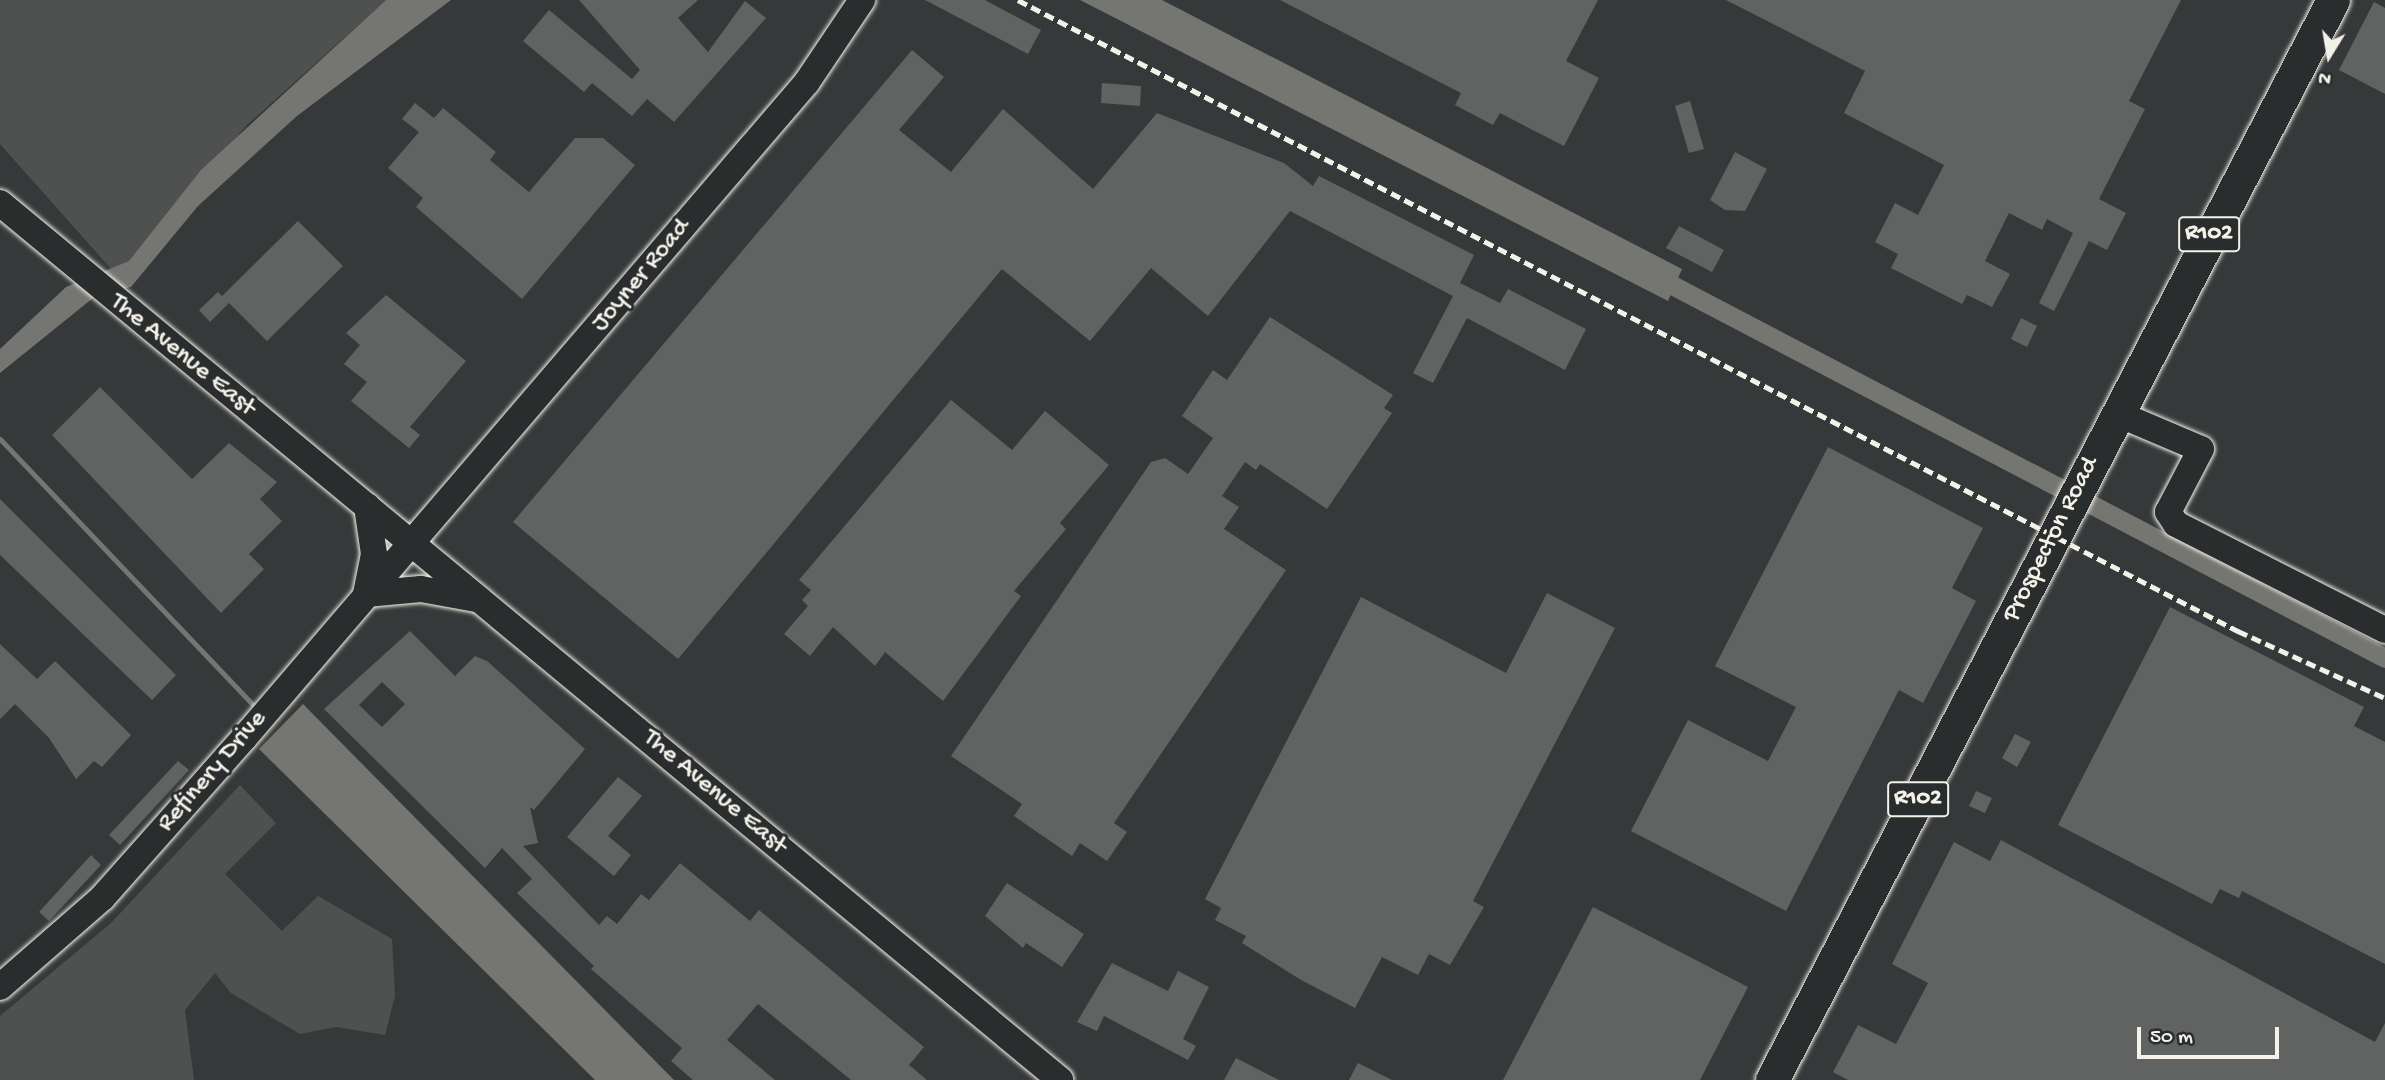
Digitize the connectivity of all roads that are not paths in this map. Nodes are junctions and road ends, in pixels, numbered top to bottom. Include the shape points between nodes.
1 (862, 0) edge
2 (2333, 0) edge
3 (0, 203) edge
4 (2116, 412) junction
5 (367, 506) junction
6 (411, 542) junction
7 (366, 594) junction
8 (482, 601) junction
9 (2385, 630) edge
10 (0, 987) edge
11 (1060, 1080) edge
12 (1772, 1080) edge

1 - 6 street, Joyner Road via 807,82
2 - 4 main road, Prospecton Road / R102
3 - 5 street, The Avenue East via 179,356
4 - 9 street via 2201,449 2168,512 2176,524
4 - 12 main road, Prospecton Road / R102
5 - 6 street, The Avenue East
5 - 7 street via 374,554
6 - 7 street, Refinery Drive
6 - 8 street, The Avenue East
7 - 8 street via 421,589
7 - 10 street, Refinery Drive via 102,898
8 - 11 street, The Avenue East

